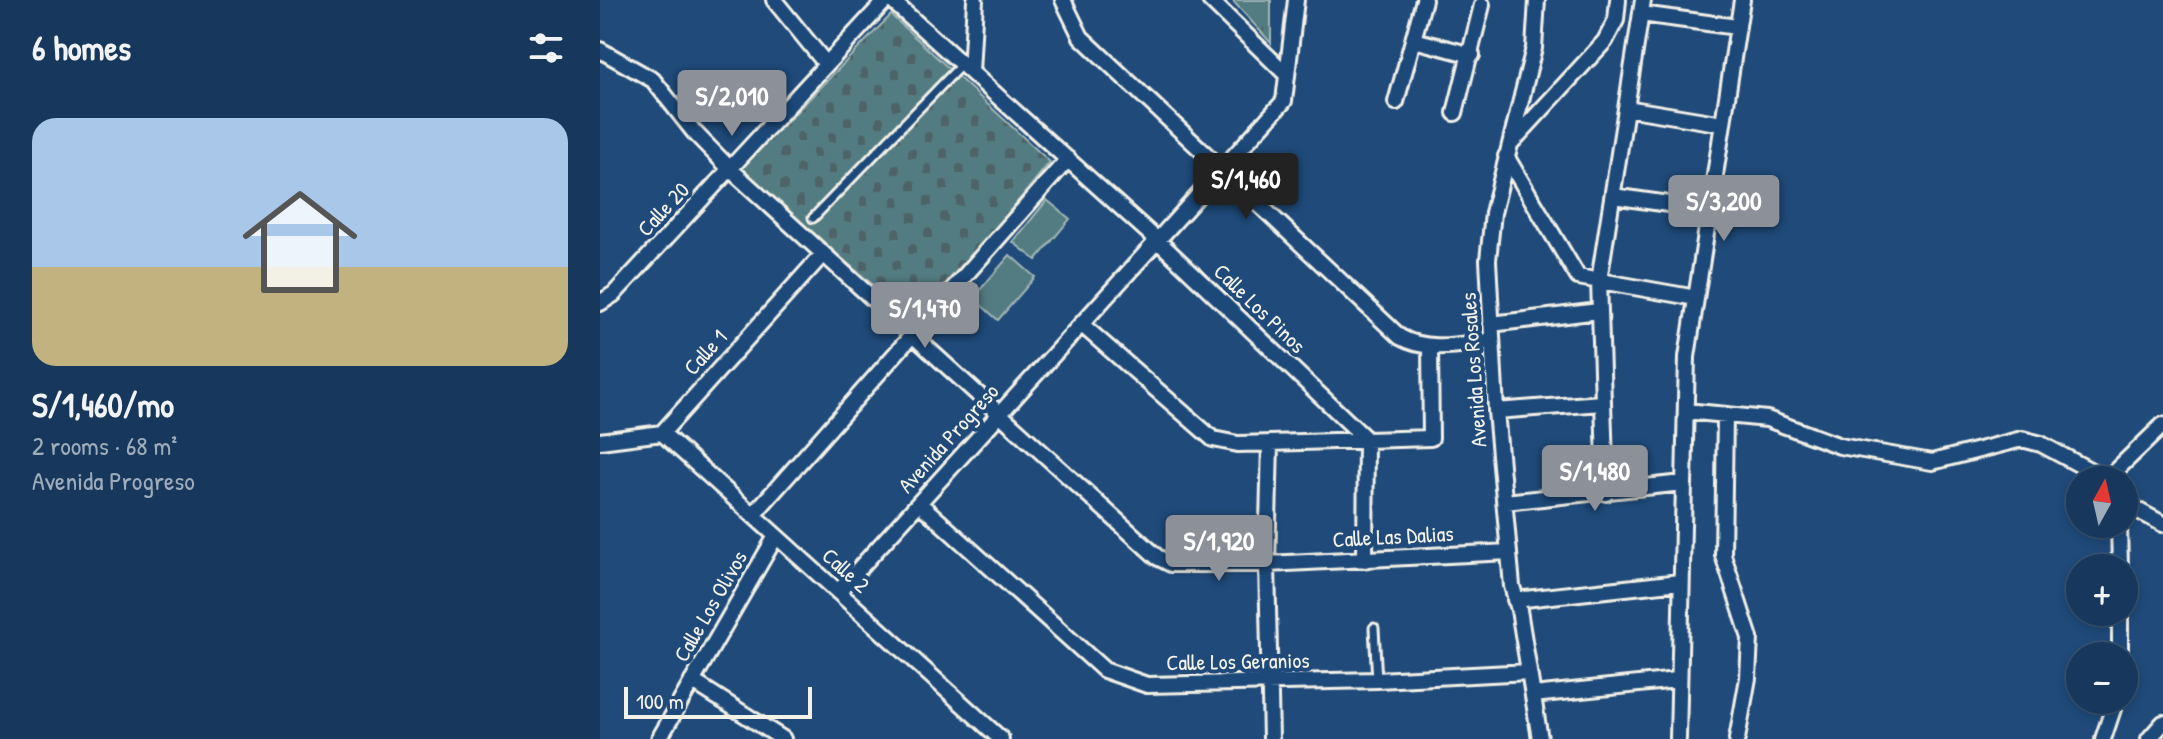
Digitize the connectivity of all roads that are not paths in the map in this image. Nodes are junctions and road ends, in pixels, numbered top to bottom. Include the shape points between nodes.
1 (774, 0) edge
2 (888, 0) edge
3 (975, 0) edge
4 (1063, 0) edge
5 (1210, 0) edge
6 (1296, 0) edge
7 (1424, 0) edge
8 (1537, 0) edge
9 (1618, 0) edge
10 (1742, 0) edge
11 (1482, 5) dead end
12 (1642, 7) edge
13 (1737, 27) junction
14 (1414, 40) junction
15 (600, 50) edge
16 (1472, 55) junction
17 (826, 64) junction
18 (966, 68) junction
19 (1287, 75) junction
20 (1396, 102) dead end
21 (1626, 108) junction
22 (1455, 113) dead end
23 (1723, 124) junction
24 (1508, 151) junction
25 (1068, 159) junction
26 (730, 169) junction
27 (1220, 171) junction
28 (1613, 196) junction
29 (1710, 210) junction
30 (813, 218) dead end
31 (1157, 240) junction
32 (823, 254) junction
33 (1599, 281) junction
34 (1696, 298) junction
35 (600, 303) edge
36 (1599, 311) junction
37 (1081, 324) junction
38 (1491, 324) junction
39 (913, 335) junction
40 (1492, 341) junction
41 (1430, 347) junction
42 (1602, 403) junction
43 (1496, 411) junction
44 (1686, 411) junction
45 (1000, 414) junction
46 (1725, 416) junction
47 (2163, 426) edge
48 (662, 433) junction
49 (1366, 439) junction
50 (600, 441) edge
51 (1270, 443) junction
52 (2082, 466) edge
53 (2121, 466) edge
54 (1683, 483) junction
55 (1606, 493) junction
56 (1505, 502) junction
57 (919, 503) junction
58 (2138, 511) edge
59 (753, 515) junction
60 (2163, 524) edge
61 (776, 536) junction
62 (1509, 552) junction
63 (1365, 560) junction
64 (1267, 564) junction
65 (1680, 582) junction
66 (838, 592) junction
67 (1515, 600) junction
68 (1374, 628) dead end
69 (1529, 672) junction
70 (1377, 680) junction
71 (1677, 680) junction
72 (692, 681) junction
73 (1270, 681) junction
74 (1533, 695) junction
75 (2111, 714) edge
76 (2163, 723) edge
77 (990, 736) edge
78 (659, 739) edge
79 (783, 739) edge
80 (1271, 739) edge
81 (1540, 739) edge
82 (1678, 739) edge
83 (1737, 739) edge
84 (2103, 739) edge
85 (2149, 739) edge

1 - 17 street
2 - 17 street, Calle 20
2 - 18 street, Calle Los Pinos
3 - 18 street
4 - 27 street via 1081,37
5 - 19 street
6 - 19 street, Avenida Progreso
7 - 14 street
8 - 24 street, Avenida Los Rosales via 1534,48
9 - 24 street via 1616,20 1605,41
10 - 13 street
11 - 16 street
12 - 13 street
12 - 21 street
13 - 23 street
14 - 16 street
14 - 20 street
15 - 26 street, Calle Las Dalias via 653,80
16 - 22 street
17 - 26 street, Calle 20
18 - 25 street, Calle Los Pinos
18 - 30 lane
19 - 27 street, Avenida Progreso via 1284,101
21 - 23 street
21 - 28 street
23 - 29 street
24 - 33 street via 1578,277
24 - 38 street, Avenida Los Rosales via 1488,260
25 - 31 street, Calle Los Pinos
25 - 39 street
26 - 32 street, Calle Las Dalias
26 - 35 street, Calle 20
27 - 31 street, Avenida Progreso
27 - 41 street via 1400,337
28 - 29 street
28 - 33 street
29 - 34 street
31 - 37 street, Avenida Progreso
31 - 49 street, Calle Los Pinos
32 - 39 street, Calle Las Dalias
32 - 48 street, Calle 1
33 - 34 street
33 - 36 street
34 - 44 street
36 - 38 street
36 - 42 street
37 - 45 street, Avenida Progreso
37 - 51 street via 1213,439
38 - 40 street, Avenida Los Rosales
39 - 45 street, Calle Las Dalias
39 - 59 street
40 - 41 street
40 - 43 street, Avenida Los Rosales
41 - 49 street via 1431,438
42 - 43 street
42 - 55 street
43 - 56 street, Avenida Los Rosales
44 - 46 street
44 - 54 street
45 - 57 street, Avenida Progreso
45 - 64 street, Calle Las Dalias via 1157,557 1171,564
46 - 52 street via 1767,419 1840,446 1932,462 2022,439
46 - 83 street via 1723,555 1750,638
47 - 53 street
48 - 50 street
48 - 59 street, Calle 2
49 - 51 street
49 - 63 street
51 - 64 street
54 - 55 street
54 - 65 street
55 - 56 street
56 - 62 street, Avenida Los Rosales
57 - 66 street, Avenida Progreso
57 - 73 street, Calle Los Geranios via 1104,670 1147,685
58 - 60 street
59 - 61 street, Calle 2
61 - 66 street, Calle 2
61 - 72 street, Calle Los Olivos
62 - 63 street, Calle Las Dalias
62 - 67 street, Avenida Los Rosales
63 - 64 street, Calle Las Dalias
64 - 73 street
65 - 67 street
65 - 71 street
66 - 77 street, Calle 2
67 - 69 street, Avenida Los Rosales
68 - 70 lane
69 - 70 street, Calle Los Geranios
69 - 74 street, Avenida Los Rosales
70 - 73 street, Calle Los Geranios
71 - 74 street
71 - 82 street
72 - 78 street, Calle Los Olivos
72 - 79 street
73 - 80 street
74 - 81 street, Avenida Los Rosales
75 - 84 street
76 - 85 street

